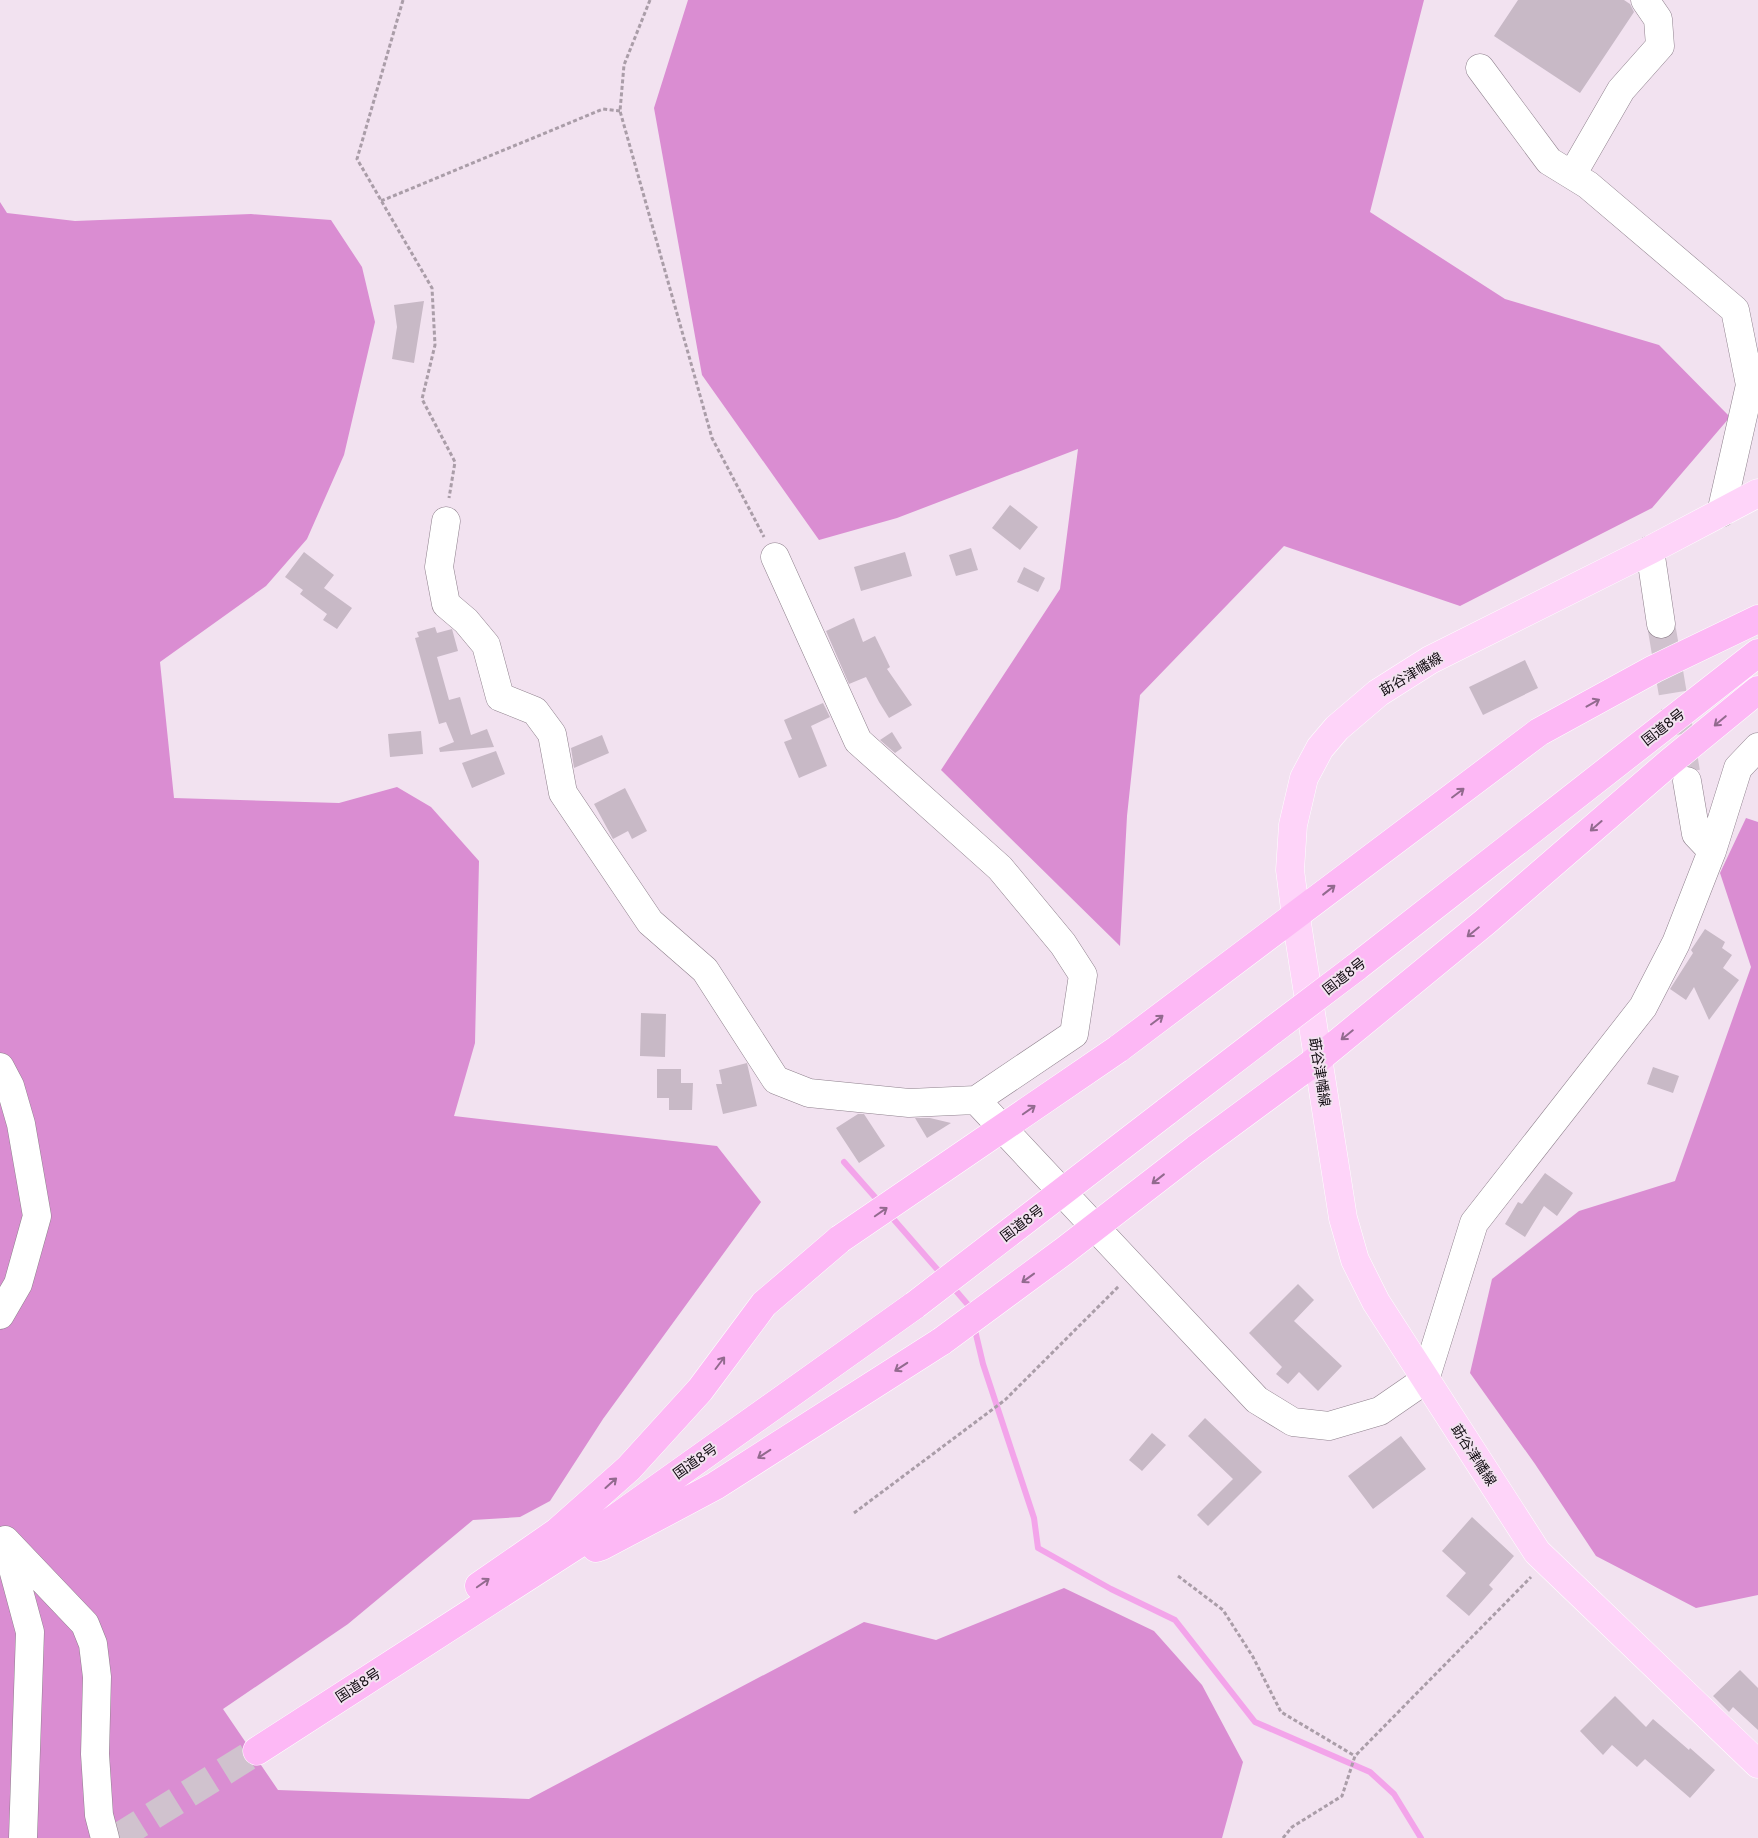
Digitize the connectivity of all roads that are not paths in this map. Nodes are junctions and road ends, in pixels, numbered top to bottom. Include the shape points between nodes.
1 (1645, 0) edge
2 (1480, 68) dead end
3 (1572, 175) junction
4 (1754, 381) edge
5 (1758, 493) edge
6 (1721, 513) junction
7 (446, 521) road end
8 (1650, 550) junction
9 (775, 557) road end
10 (1758, 619) edge
11 (1660, 624) tunnel mouth
12 (1758, 653) edge
13 (1758, 690) edge
14 (1758, 747) edge
15 (1687, 781) tunnel mouth
16 (1712, 851) junction
17 (1296, 916) junction
18 (1318, 1059) junction
19 (0, 1067) edge
20 (976, 1100) junction
21 (0, 1315) edge
22 (1425, 1380) junction
23 (3, 1537) edge
24 (552, 1560) junction
25 (1758, 1764) edge
26 (23, 1838) edge
27 (106, 1838) edge

1 - 3 street via 1658,19 1660,46 1621,90
2 - 3 street via 1549,161
3 - 4 street via 1588,185 1735,310
4 - 6 street
5 - 6 main road, 莇谷津幡線
6 - 8 main road, 莇谷津幡線
7 - 20 street via 438,567 446,604 486,645 500,697 535,711 552,734 563,793 650,922 705,970 776,1080 808,1093 900,1102
8 - 11 street
8 - 17 main road, 莇谷津幡線 via 1430,660 1378,693 1336,728 1320,748 1304,778 1293,826 1290,870
9 - 20 street via 858,741 1000,868 1063,944 1082,975 1074,1034
17 -> 10 highway via 1540,732 1654,669
12 - 24 highway, 国道8号, bridge via 1355,968 915,1305 592,1535
13 -> 18 highway
14 - 16 street via 1738,768
15 - 16 street via 1696,834
16 - 22 street via 1676,943 1642,1007 1474,1223
17 - 18 main road, 莇谷津幡線
24 -> 17 highway, 国道8号, bridge via 267,1745 375,1659 564,1525 629,1468 700,1390 764,1304 840,1239 1118,1049
18 - 22 main road, 莇谷津幡線 via 1343,1218 1355,1260 1376,1302
18 -> 24 highway, bridge via 942,1341 715,1486 602,1546
19 - 21 street via 10,1086 21,1124 37,1216 18,1284
20 - 22 street via 1257,1400 1293,1422 1329,1426 1380,1411
22 - 25 main road, 莇谷津幡線 via 1537,1552
23 - 26 street via 30,1632
23 - 27 street via 86,1624 93,1644 99,1815

